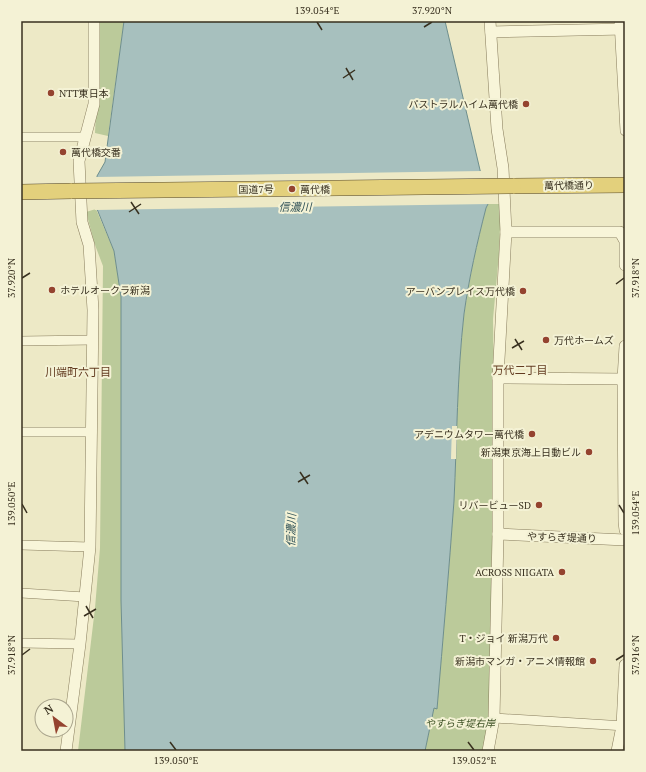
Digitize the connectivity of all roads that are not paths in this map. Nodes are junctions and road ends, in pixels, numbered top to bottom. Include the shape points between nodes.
1 (94, 21) edge
2 (621, 26) edge
3 (490, 27) edge
4 (625, 131) edge
5 (21, 137) edge
6 (84, 137) junction
7 (625, 185) edge
8 (513, 186) joint
9 (21, 192) edge
10 (506, 232) junction
11 (625, 265) edge
12 (93, 340) junction
13 (21, 341) edge
14 (625, 346) edge
15 (498, 378) junction
16 (624, 379) edge
17 (21, 432) edge
18 (92, 432) junction
19 (625, 530) edge
20 (498, 534) junction
21 (625, 540) edge
22 (21, 545) edge
23 (90, 547) junction
24 (21, 593) edge
25 (85, 597) junction
26 (21, 643) edge
27 (80, 644) junction
28 (625, 665) edge
29 (494, 718) junction
30 (624, 726) edge
31 (66, 751) edge
32 (488, 751) edge
33 (617, 751) edge

1 - 6 street via 94,104
2 - 3 street
2 - 4 street
3 - 10 street
5 - 6 street
6 - 12 street via 79,160 82,222 89,245
7 - 8 highway, 萬代橋通り
8 - 9 highway, 国道7号, bridge
10 - 11 street via 620,232 625,241
10 - 15 street
12 - 13 street
12 - 18 street
14 - 16 street
15 - 16 street
15 - 20 street
16 - 19 street
17 - 18 street
18 - 23 street
20 - 21 street, やすらぎ堤通り
20 - 29 street
22 - 23 street
23 - 25 street
24 - 25 street
25 - 27 street
26 - 27 street
27 - 31 street
28 - 30 street
29 - 30 street
29 - 32 street
30 - 33 street

